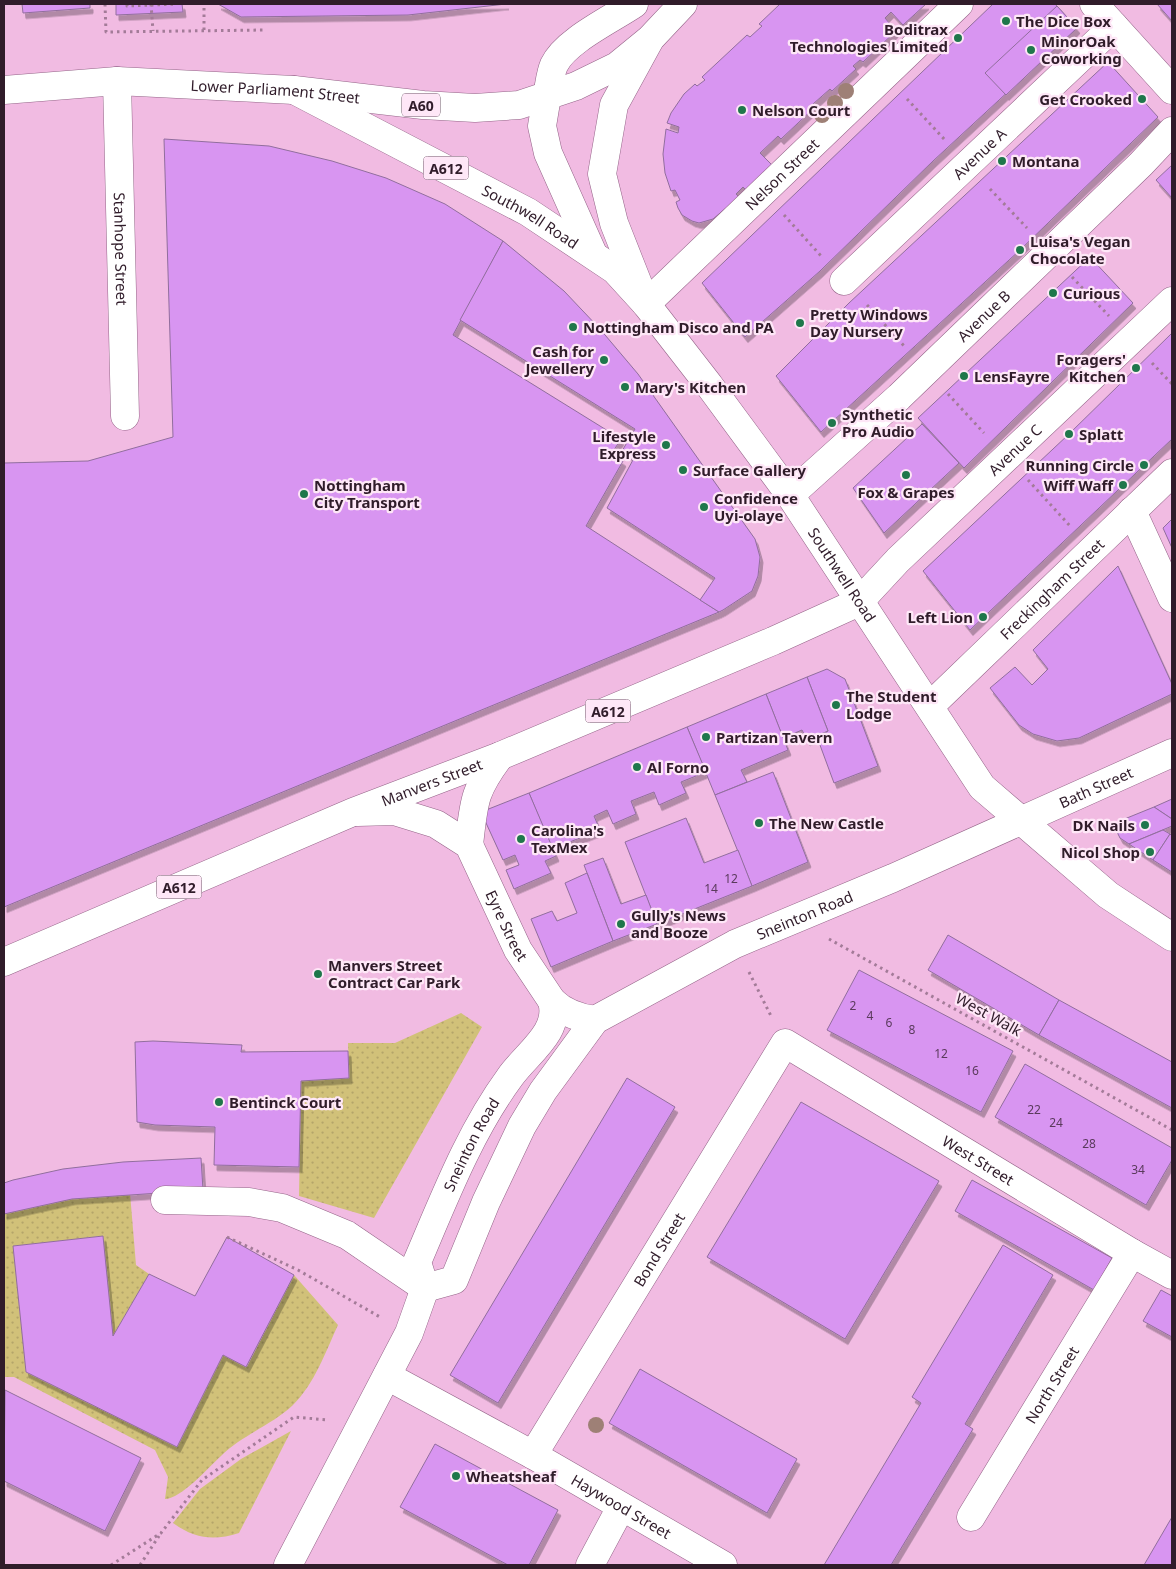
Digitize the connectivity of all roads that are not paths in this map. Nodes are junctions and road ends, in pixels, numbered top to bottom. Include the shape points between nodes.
1 (634, 4) edge
2 (683, 4) edge
3 (959, 4) edge
4 (1094, 4) edge
5 (1114, 26) junction
6 (650, 39) junction
7 (118, 80) junction
8 (4, 90) edge
9 (294, 90) junction
10 (1172, 90) edge
11 (547, 96) junction
12 (1172, 131) edge
13 (593, 254) junction
14 (844, 281) dead end
15 (1172, 301) edge
16 (646, 304) junction
17 (125, 416) dead end
18 (1172, 472) edge
19 (790, 495) junction
20 (1132, 511) junction
21 (1172, 598) edge
22 (859, 602) junction
23 (930, 706) junction
24 (1172, 753) edge
25 (500, 756) junction
26 (353, 812) junction
27 (1020, 821) junction
28 (469, 845) junction
29 (1172, 937) edge
30 (4, 962) edge
31 (552, 1001) junction
32 (595, 1020) junction
33 (785, 1043) joint
34 (165, 1200) dead end
35 (1132, 1253) junction
36 (1172, 1275) edge
37 (426, 1288) junction
38 (387, 1376) junction
39 (533, 1455) junction
40 (621, 1508) junction
41 (971, 1517) dead end
42 (288, 1565) edge
43 (590, 1565) edge
44 (723, 1565) edge

1 - 11 main road via 588,32 564,54 554,65
2 - 6 main road, Lower Parliament Street / A60
3 - 16 main road, Nelson Street
4 - 5 main road
5 - 10 main road
5 - 14 main road, Avenue A
6 - 11 main road, Lower Parliament Street / A60 via 617,66
6 - 16 main road, Southwell Road / A612 via 614,105 602,174 614,223
7 - 8 main road, Lower Parliament Street / A60
7 - 9 main road, Lower Parliament Street / A60
7 - 17 main road, Stanhope Street
9 - 11 main road, Lower Parliament Street / A60 via 474,108 519,105
9 - 13 main road, Southwell Road / A612 via 528,212
11 - 13 main road, A612 via 542,126 548,153
12 - 19 main road, Avenue B via 899,397
13 - 16 main road, Southwell Road / A612 via 615,270
15 - 22 main road, Avenue C via 898,560
16 - 19 main road, Southwell Road / A612
18 - 20 main road, Freckingham Street
19 - 22 main road, Southwell Road / A612
20 - 21 main road
20 - 23 main road, Freckingham Street
22 - 23 main road, Southwell Road
22 - 25 main road, Manvers Street / A612 via 780,639
23 - 27 main road, Southwell Road via 982,787
24 - 27 main road, Bath Street
25 - 26 main road, Manvers Street / A612
25 - 28 main road via 482,781 474,800
26 - 28 main road via 394,811 436,824
26 - 30 main road, Manvers Street / A612
27 - 29 main road, Southwell Road via 1108,895
27 - 32 main road, Sneinton Road via 734,944
28 - 31 main road, Eyre Street via 518,950
31 - 32 main road via 570,1014
31 - 37 main road, Sneinton Road via 551,1030 510,1076 481,1122 420,1253 417,1262
32 - 37 main road, Sneinton Road via 543,1091 522,1126 454,1280
33 - 35 main road, West Street
33 - 39 main road, Bond Street
34 - 37 main road via 249,1202 282,1208 347,1235
35 - 36 main road, West Street
35 - 41 main road, North Street
37 - 38 main road via 409,1333
38 - 39 main road, Haywood Street
38 - 42 main road
39 - 40 main road, Haywood Street
40 - 43 main road
40 - 44 main road, Haywood Street

